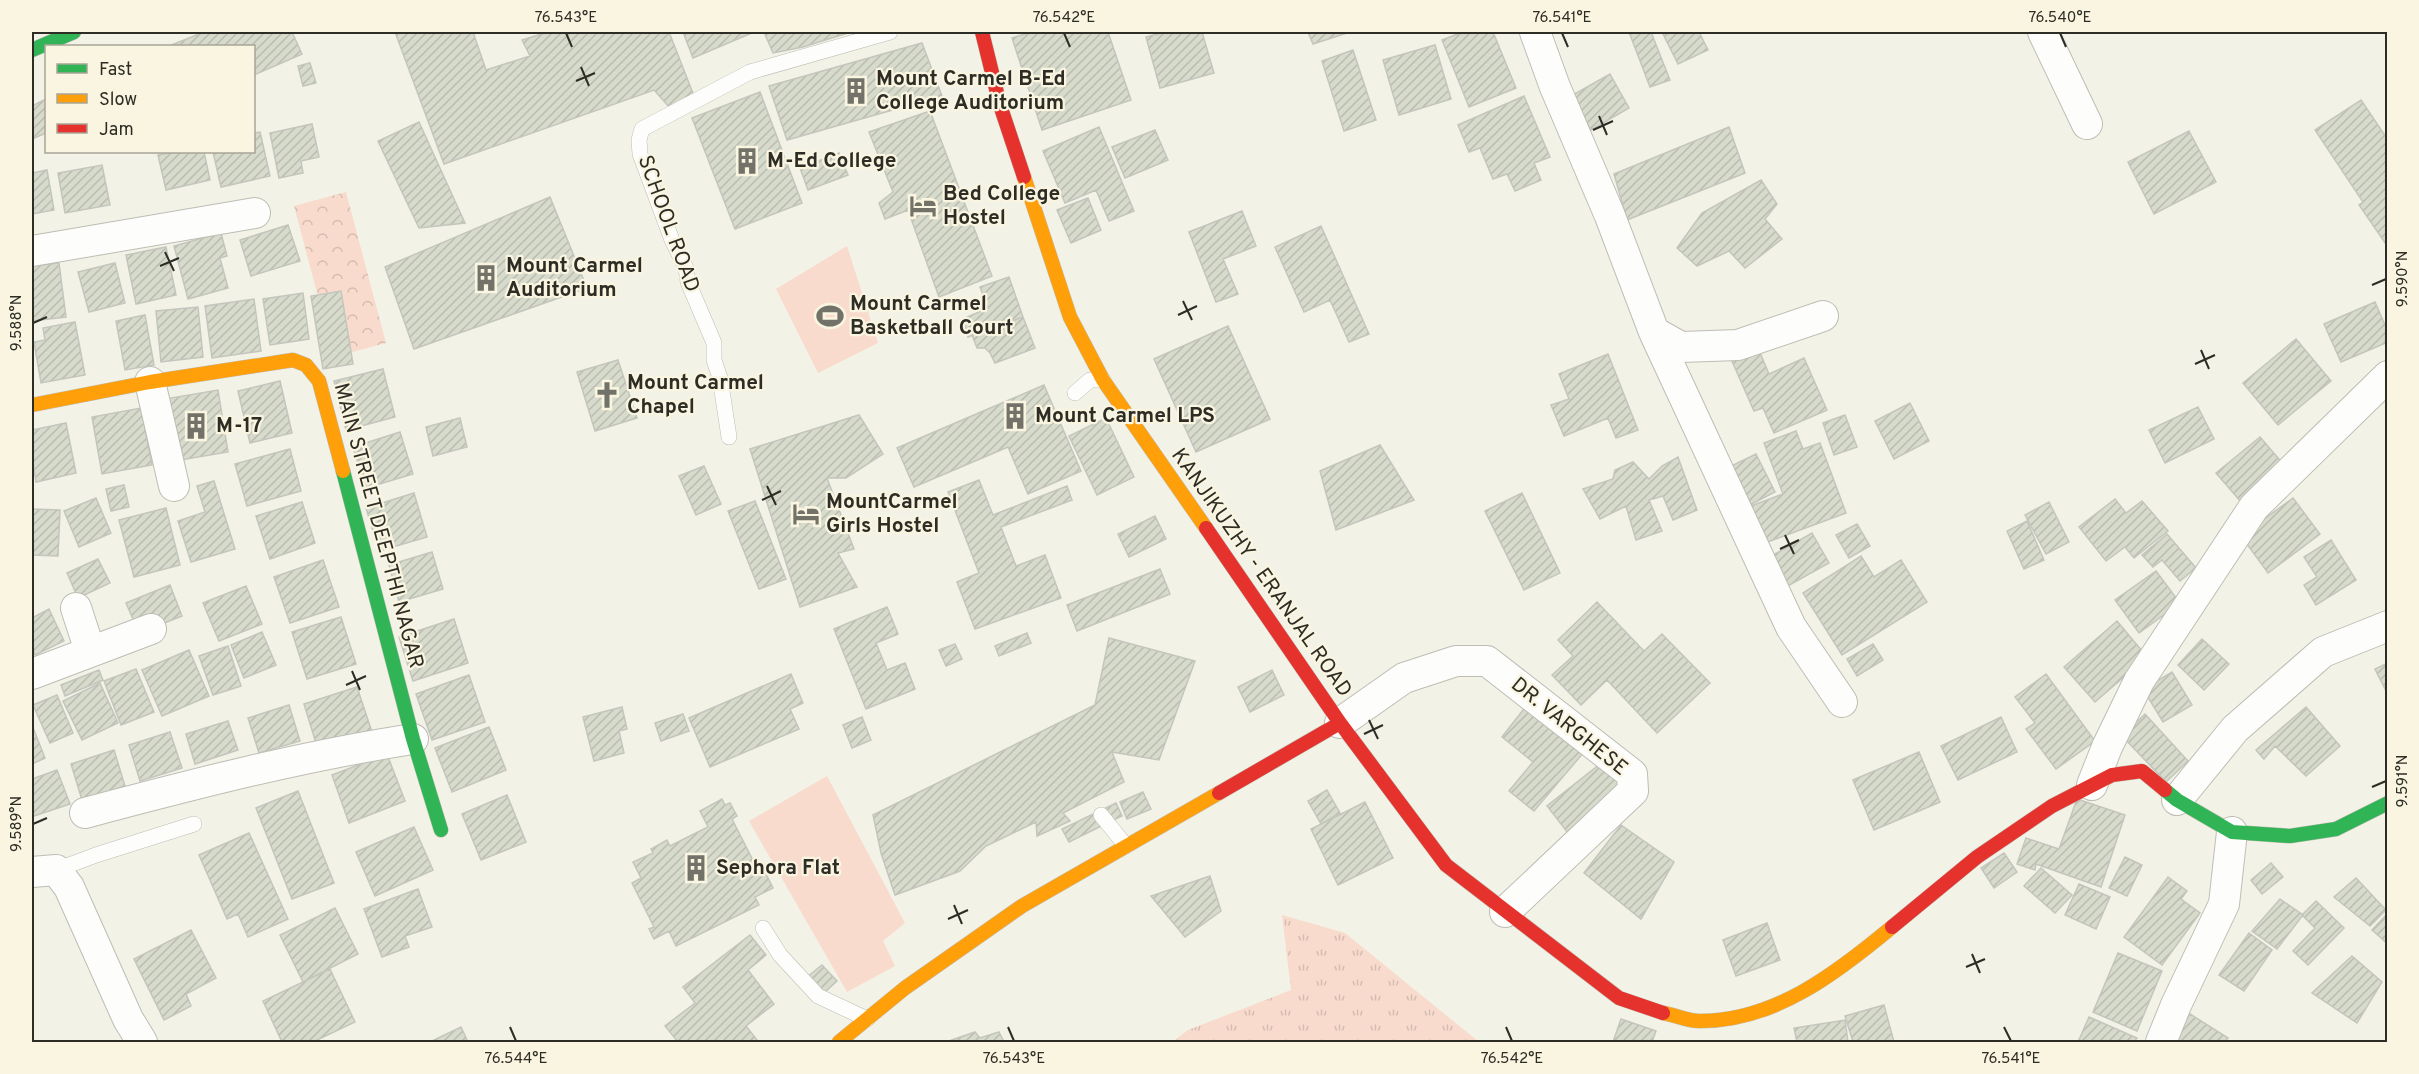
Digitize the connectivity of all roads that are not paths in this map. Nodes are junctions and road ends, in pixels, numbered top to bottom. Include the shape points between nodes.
1 (74, 32) edge
2 (890, 32) edge
3 (982, 32) edge
4 (1535, 32) edge
5 (2043, 32) edge
6 (32, 50) edge
7 (2087, 124) dead end
8 (255, 213) dead end
9 (32, 251) edge
10 (1823, 316) dead end
11 (1654, 332) junction
12 (2388, 376) edge
13 (1103, 380) junction
14 (150, 382) junction
15 (1075, 393) dead end
16 (32, 405) edge
17 (729, 437) dead end
18 (174, 486) dead end
19 (76, 608) dead end
20 (2388, 626) edge
21 (151, 629) dead end
22 (90, 651) junction
23 (32, 674) edge
24 (1842, 702) dead end
25 (1340, 723) junction
26 (413, 739) junction
27 (2092, 785) junction
28 (2178, 800) junction
29 (2388, 803) edge
30 (85, 813) dead end
31 (1101, 815) dead end
32 (194, 824) dead end
33 (441, 830) dead end
34 (2232, 832) junction
35 (1126, 846) junction
36 (44, 871) edge
37 (1505, 912) junction
38 (763, 928) dead end
39 (867, 1019) junction
40 (142, 1042) edge
41 (839, 1042) edge
42 (2161, 1042) edge

1 - 6 main road
2 - 17 lane, SCHOOL ROAD via 750,72 642,129 640,154 714,343
3 - 13 main road, KANJIKUZHY - ERANJAL ROAD via 1000,105 1070,318
4 - 11 street
5 - 7 street
8 - 9 street
10 - 11 street via 1738,345 1681,346
11 - 24 street via 1791,627
12 - 27 street via 2254,507 2139,681
13 - 15 lane via 1090,380
13 - 25 main road, KANJIKUZHY - ERANJAL ROAD
14 - 16 main road, MAIN STREET DEEPTHI NAGAR
14 - 18 street
14 - 26 main road, MAIN STREET DEEPTHI NAGAR via 293,360 306,365 319,381
19 - 22 street
20 - 28 street via 2323,652 2235,729
21 - 22 street
22 - 23 street
25 - 35 main road, KANJIKUZHY - ERANJAL ROAD
25 - 37 main road via 1446,865
25 - 37 street, DR. VARGHESE via 1404,678 1456,661 1487,661 1632,774 1633,791
26 - 30 street via 237,773
26 - 33 main road, MAIN STREET DEEPTHI NAGAR
27 - 28 main road via 2112,775 2142,771
27 - 37 main road via 1977,857 1840,970 1795,996 1741,1017 1698,1021 1619,998
28 - 34 main road
29 - 34 main road via 2336,829 2290,836
31 - 35 lane
32 - 36 lane
34 - 42 street via 2224,904
35 - 39 main road, KANJIKUZHY - ERANJAL ROAD via 1022,906
36 - 40 street via 69,887
38 - 39 lane via 780,955 818,996
39 - 41 main road, KANJIKUZHY - ERANJAL ROAD

